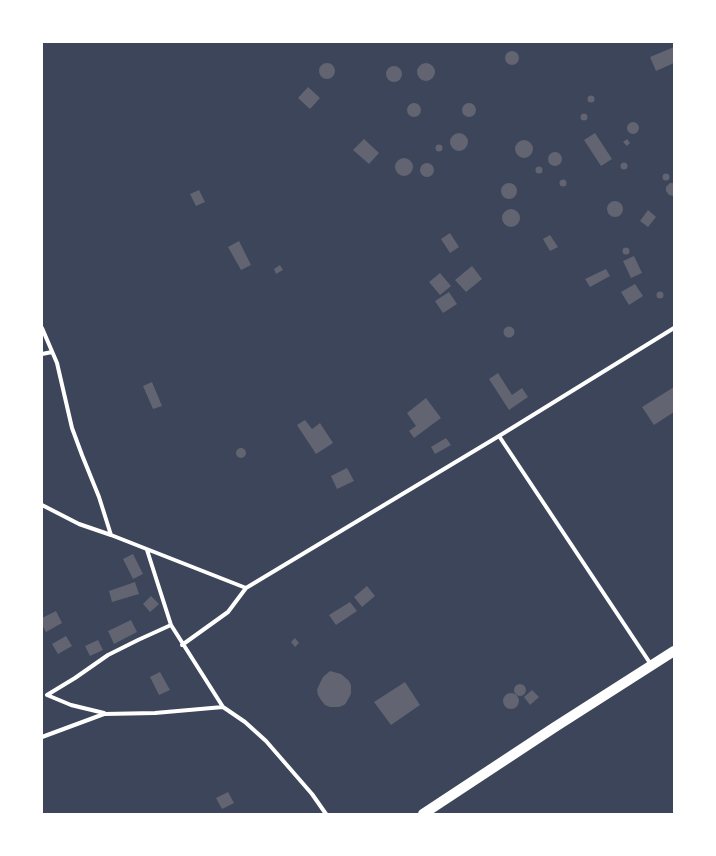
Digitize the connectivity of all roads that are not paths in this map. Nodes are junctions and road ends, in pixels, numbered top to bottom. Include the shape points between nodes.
1 (42, 328) edge
2 (674, 328) edge
3 (52, 352) junction
4 (42, 354) edge
5 (499, 436) junction
6 (42, 505) edge
7 (111, 535) junction
8 (146, 550) junction
9 (246, 588) junction
10 (171, 625) junction
11 (182, 645) junction
12 (674, 651) edge
13 (652, 666) junction
14 (223, 708) junction
15 (104, 714) junction
16 (42, 736) edge
17 (326, 814) edge
18 (423, 814) edge

1 - 3 street
2 - 5 street
3 - 4 street
3 - 7 street via 57,363 72,428 100,497
5 - 9 street
5 - 13 street
6 - 7 street via 79,524
7 - 8 street
8 - 9 street
8 - 10 street
9 - 11 street via 228,612
10 - 11 street
10 - 15 street via 108,655 47,695
11 - 14 street
12 - 13 main road
13 - 18 main road
14 - 15 street
14 - 17 street via 266,741
15 - 16 street

